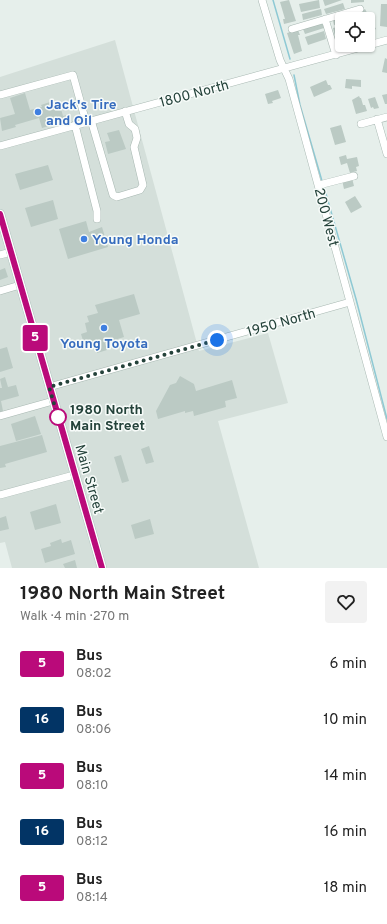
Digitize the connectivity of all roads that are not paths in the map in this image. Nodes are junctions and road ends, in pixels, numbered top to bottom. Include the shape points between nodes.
1 (262, 0) edge
2 (360, 9) dead end
3 (325, 19) junction
4 (292, 29) dead end
5 (387, 40) edge
6 (336, 55) junction
7 (283, 70) junction
8 (0, 95) edge
9 (125, 111) junction
10 (387, 116) edge
11 (377, 119) junction
12 (89, 121) junction
13 (361, 124) dead end
14 (75, 125) junction
15 (0, 146) edge
16 (387, 154) edge
17 (354, 176) dead end
18 (322, 184) junction
19 (0, 214) edge
20 (97, 219) dead end
21 (2, 228) edge
22 (11, 252) junction
23 (0, 255) edge
24 (20, 286) junction
25 (0, 292) edge
26 (350, 302) junction
27 (49, 387) junction
28 (53, 401) junction
29 (0, 416) edge
30 (387, 437) edge
31 (74, 475) junction
32 (0, 495) edge
33 (102, 568) edge

1 - 7 street, 200 West
2 - 3 street
3 - 4 street
3 - 6 street
5 - 6 street, 1800 North
6 - 7 street, 1800 North
7 - 9 street, 1800 North
7 - 18 street, 200 West via 289,79
8 - 12 street via 73,75
9 - 12 street, 1800 North
9 - 12 street via 128,124 135,129 137,138 134,147 143,185 140,190 117,197 113,195
10 - 11 street
11 - 13 street
11 - 16 street
12 - 14 street, 1800 North
14 - 15 street, 1800 North
14 - 20 street
17 - 18 street
18 - 26 street, 200 West
19 - 21 main road, Main Street
21 - 22 main road, Main Street
22 - 23 street
22 - 24 main road, Main Street
24 - 25 street
24 - 27 main road, Main Street
26 - 27 street, 1950 North
26 - 30 street, 200 West
27 - 28 main road, Main Street
28 - 29 street
28 - 31 main road, Main Street
31 - 32 street
31 - 33 main road, Main Street

